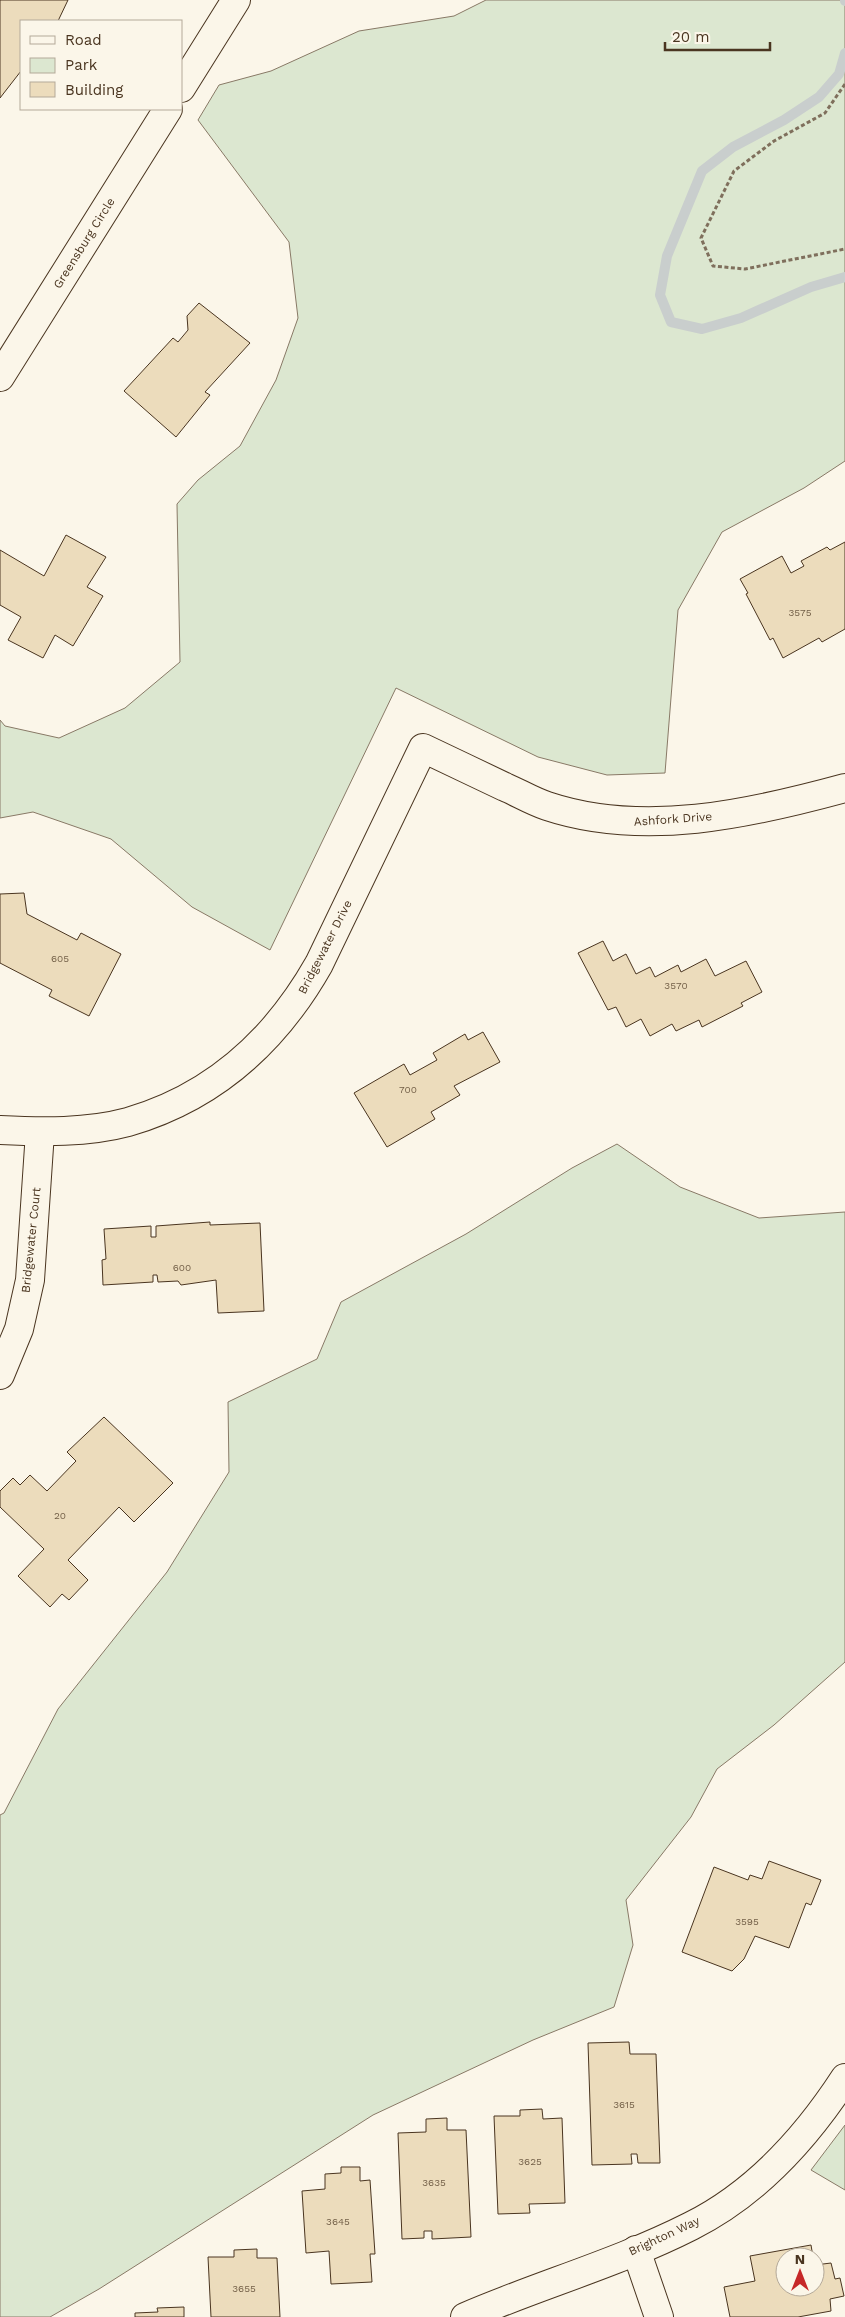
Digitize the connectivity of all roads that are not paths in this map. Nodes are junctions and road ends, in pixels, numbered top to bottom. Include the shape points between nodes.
1 (236, 0) edge
2 (182, 86) edge
3 (167, 110) edge
4 (0, 377) edge
5 (423, 748) joint
6 (845, 788) edge
7 (0, 1130) edge
8 (40, 1132) junction
9 (0, 1375) edge
10 (845, 2078) edge
11 (636, 2250) junction
12 (465, 2317) edge
13 (659, 2317) edge

1 - 2 street
3 - 4 street, Greensburg Circle
5 - 6 street, Ashfork Drive via 545,806 588,818 635,823 713,817 789,803
5 - 8 street, Bridgewater Drive via 319,964 300,997 267,1038 228,1074 180,1102 128,1122
7 - 8 street, Bridgewater Drive
8 - 9 street, Bridgewater Court via 30,1280 18,1329
10 - 11 street, Brighton Way via 824,2110 783,2158 742,2194 692,2226
11 - 12 street, Brighton Way
11 - 13 street

